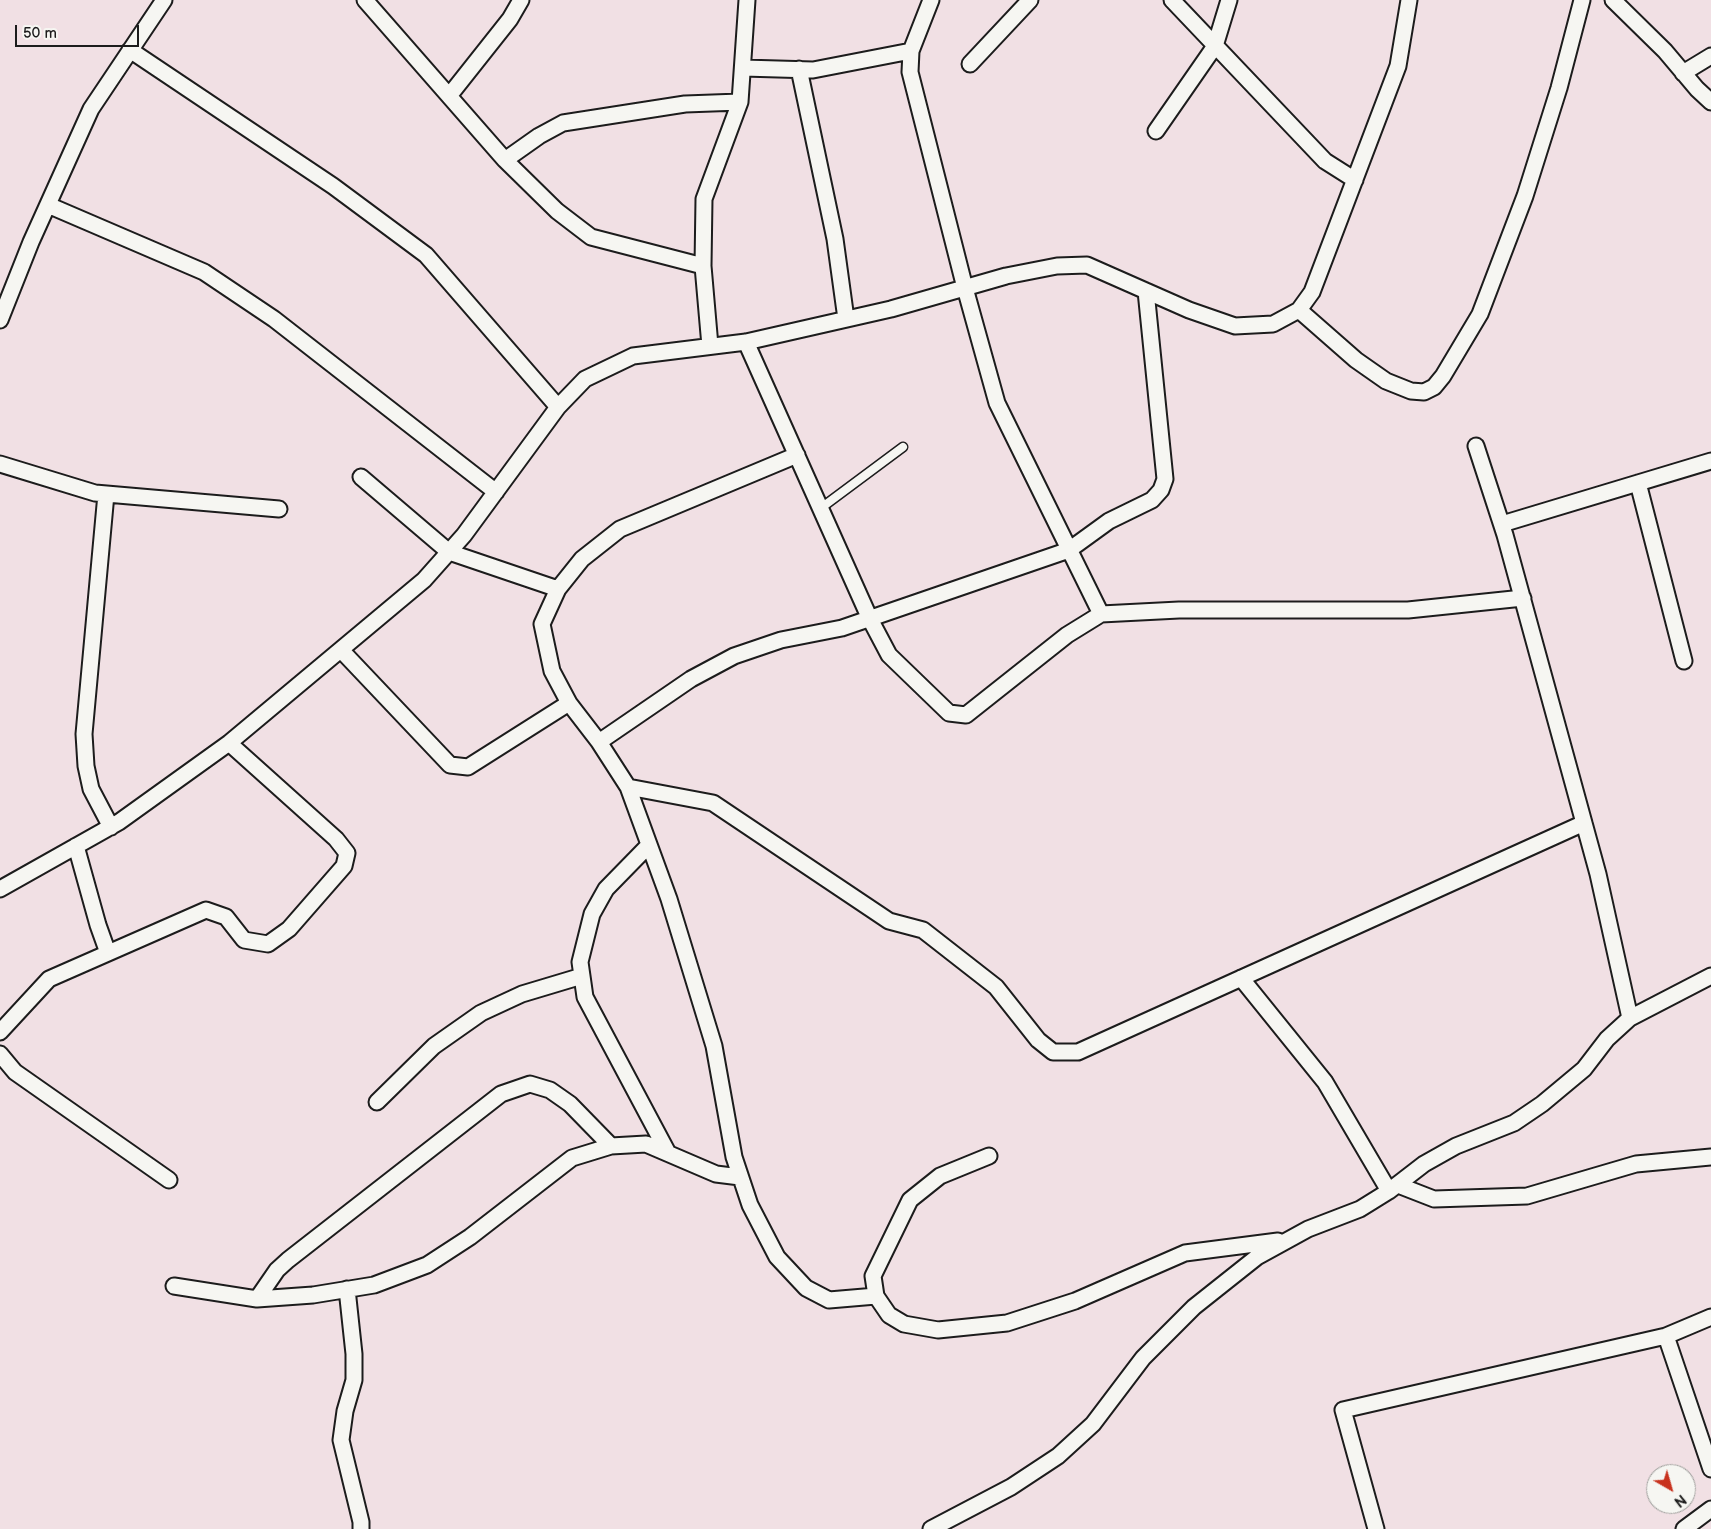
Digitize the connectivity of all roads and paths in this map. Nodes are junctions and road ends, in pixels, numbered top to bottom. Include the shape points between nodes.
1 (164, 0) edge
2 (365, 0) edge
3 (521, 0) edge
4 (747, 0) edge
5 (931, 0) edge
6 (1030, 0) edge
7 (1172, 0) edge
8 (1229, 0) edge
9 (1409, 0) edge
10 (1582, 0) edge
11 (1613, 0) edge
12 (1215, 46) junction
13 (130, 50) junction
14 (911, 51) junction
15 (1711, 56) edge
16 (970, 64) dead end
17 (743, 68) junction
18 (799, 69) junction
19 (1683, 73) junction
20 (449, 96) junction
21 (740, 102) junction
22 (1711, 102) edge
23 (1156, 131) dead end
24 (505, 160) junction
25 (1355, 180) junction
26 (48, 205) junction
27 (703, 266) junction
28 (965, 288) junction
29 (1146, 291) junction
30 (4, 301) edge
31 (1299, 310) junction
32 (846, 319) junction
33 (0, 320) edge
34 (746, 342) junction
35 (710, 346) junction
36 (558, 407) junction
37 (1476, 446) dead end
38 (903, 447) dead end
39 (797, 455) junction
40 (1711, 461) edge
41 (0, 464) edge
42 (361, 477) dead end
43 (1638, 483) junction
44 (496, 492) junction
45 (106, 494) junction
46 (820, 508) junction
47 (279, 509) dead end
48 (1502, 524) junction
49 (1069, 550) junction
50 (449, 552) junction
51 (558, 589) junction
52 (1523, 598) junction
53 (1101, 614) junction
54 (870, 619) junction
55 (341, 650) junction
56 (1684, 661) dead end
57 (569, 703) junction
58 (599, 742) junction
59 (230, 743) junction
60 (628, 787) junction
61 (1584, 823) junction
62 (111, 826) junction
63 (649, 845) junction
64 (76, 846) junction
65 (0, 889) edge
66 (108, 953) junction
67 (582, 976) junction
68 (1711, 976) edge
69 (1241, 978) junction
70 (1630, 1018) junction
71 (0, 1032) edge
72 (0, 1054) edge
73 (378, 1102) dead end
74 (610, 1146) junction
75 (668, 1154) junction
76 (989, 1156) dead end
77 (1711, 1157) edge
78 (740, 1177) junction
79 (169, 1180) dead end
80 (1393, 1188) junction
81 (1287, 1240) junction
82 (174, 1286) dead end
83 (347, 1290) junction
84 (876, 1296) junction
85 (257, 1299) junction
86 (1711, 1317) edge
87 (1666, 1336) junction
88 (1711, 1469) edge
89 (1711, 1509) edge
90 (361, 1529) edge
91 (931, 1529) edge
92 (1376, 1529) edge
93 (1684, 1529) edge

1 - 13 street
2 - 20 street
3 - 20 street via 510,19
4 - 17 street
5 - 14 street
6 - 16 street
7 - 12 street
8 - 12 street
9 - 25 street via 1398,66
10 - 31 street via 1553,106 1508,242 1480,314 1434,387 1424,392 1411,391 1386,381 1356,360
11 - 19 street
12 - 23 street
12 - 25 street via 1324,161
13 - 26 street via 91,109
13 - 36 street via 333,186 426,255
14 - 18 street via 813,70
14 - 28 street via 910,72
15 - 19 street
17 - 18 street
17 - 21 street
18 - 32 street via 835,239
19 - 22 street
20 - 24 street
21 - 24 street via 685,104 564,123
21 - 27 street via 704,198
24 - 27 street via 557,212 591,237
25 - 31 street via 1312,292
26 - 30 street
26 - 44 street via 204,272 274,319
27 - 35 street
28 - 29 street via 1057,266 1087,265
28 - 32 street
28 - 49 street via 997,403
29 - 31 street via 1235,326 1272,324
29 - 49 street via 1165,479 1152,500 1109,521
30 - 33 street
32 - 34 street
34 - 35 street
34 - 39 street
35 - 36 street via 633,356 585,379
36 - 44 street
37 - 48 street
38 - 46 lane
39 - 46 street
39 - 51 street via 620,529 582,559
40 - 43 street
41 - 45 street
42 - 50 street
43 - 48 street
43 - 56 street
44 - 50 street
45 - 47 street
45 - 62 street via 84,734 90,789
46 - 54 street
48 - 52 street
49 - 53 street
49 - 54 street
50 - 51 street
50 - 55 street via 424,580
51 - 57 street via 542,624 552,671
52 - 53 street via 1408,610 1179,610
52 - 61 street
53 - 54 street via 1068,635 966,715 949,714 889,656
54 - 58 street via 781,640 734,656 691,679
55 - 57 street via 450,765 468,767
55 - 59 street
57 - 58 street
58 - 60 street
59 - 62 street
59 - 66 street via 336,839 347,853 344,866 289,928 268,944 244,940 226,917 206,910
60 - 63 street
60 - 69 street via 713,803 889,921 923,930 996,987 1038,1040 1053,1052 1078,1052
61 - 69 street
61 - 70 street
62 - 64 street
63 - 67 street via 606,890 592,914 580,962
63 - 78 street via 714,1046
64 - 65 street
64 - 66 street
66 - 71 street via 50,979
67 - 73 street via 522,994 481,1014 434,1046
67 - 75 street via 585,997
68 - 70 street
69 - 80 street via 1324,1082
70 - 80 street via 1607,1039 1584,1069 1542,1104 1514,1123 1456,1146 1424,1164
72 - 79 street via 15,1072
74 - 75 street via 646,1144
74 - 83 street via 572,1158 470,1237 427,1265 374,1285
74 - 85 street via 570,1104 550,1090 530,1084 501,1094 288,1260
75 - 78 street via 716,1174
76 - 84 street via 940,1176 910,1200 873,1276
77 - 80 street via 1636,1164 1527,1196 1434,1200
78 - 84 street via 750,1205 777,1257 806,1288 829,1300
80 - 81 street via 1360,1209
81 - 84 street via 1186,1253 1075,1301 1006,1323 938,1330 904,1324 889,1315
81 - 91 street via 1257,1257 1194,1307 1143,1358 1093,1424 1058,1456 1010,1487
82 - 85 street
83 - 85 street
83 - 90 street via 354,1380 341,1440
86 - 87 street
87 - 88 street
87 - 92 street via 1343,1410
89 - 93 street

